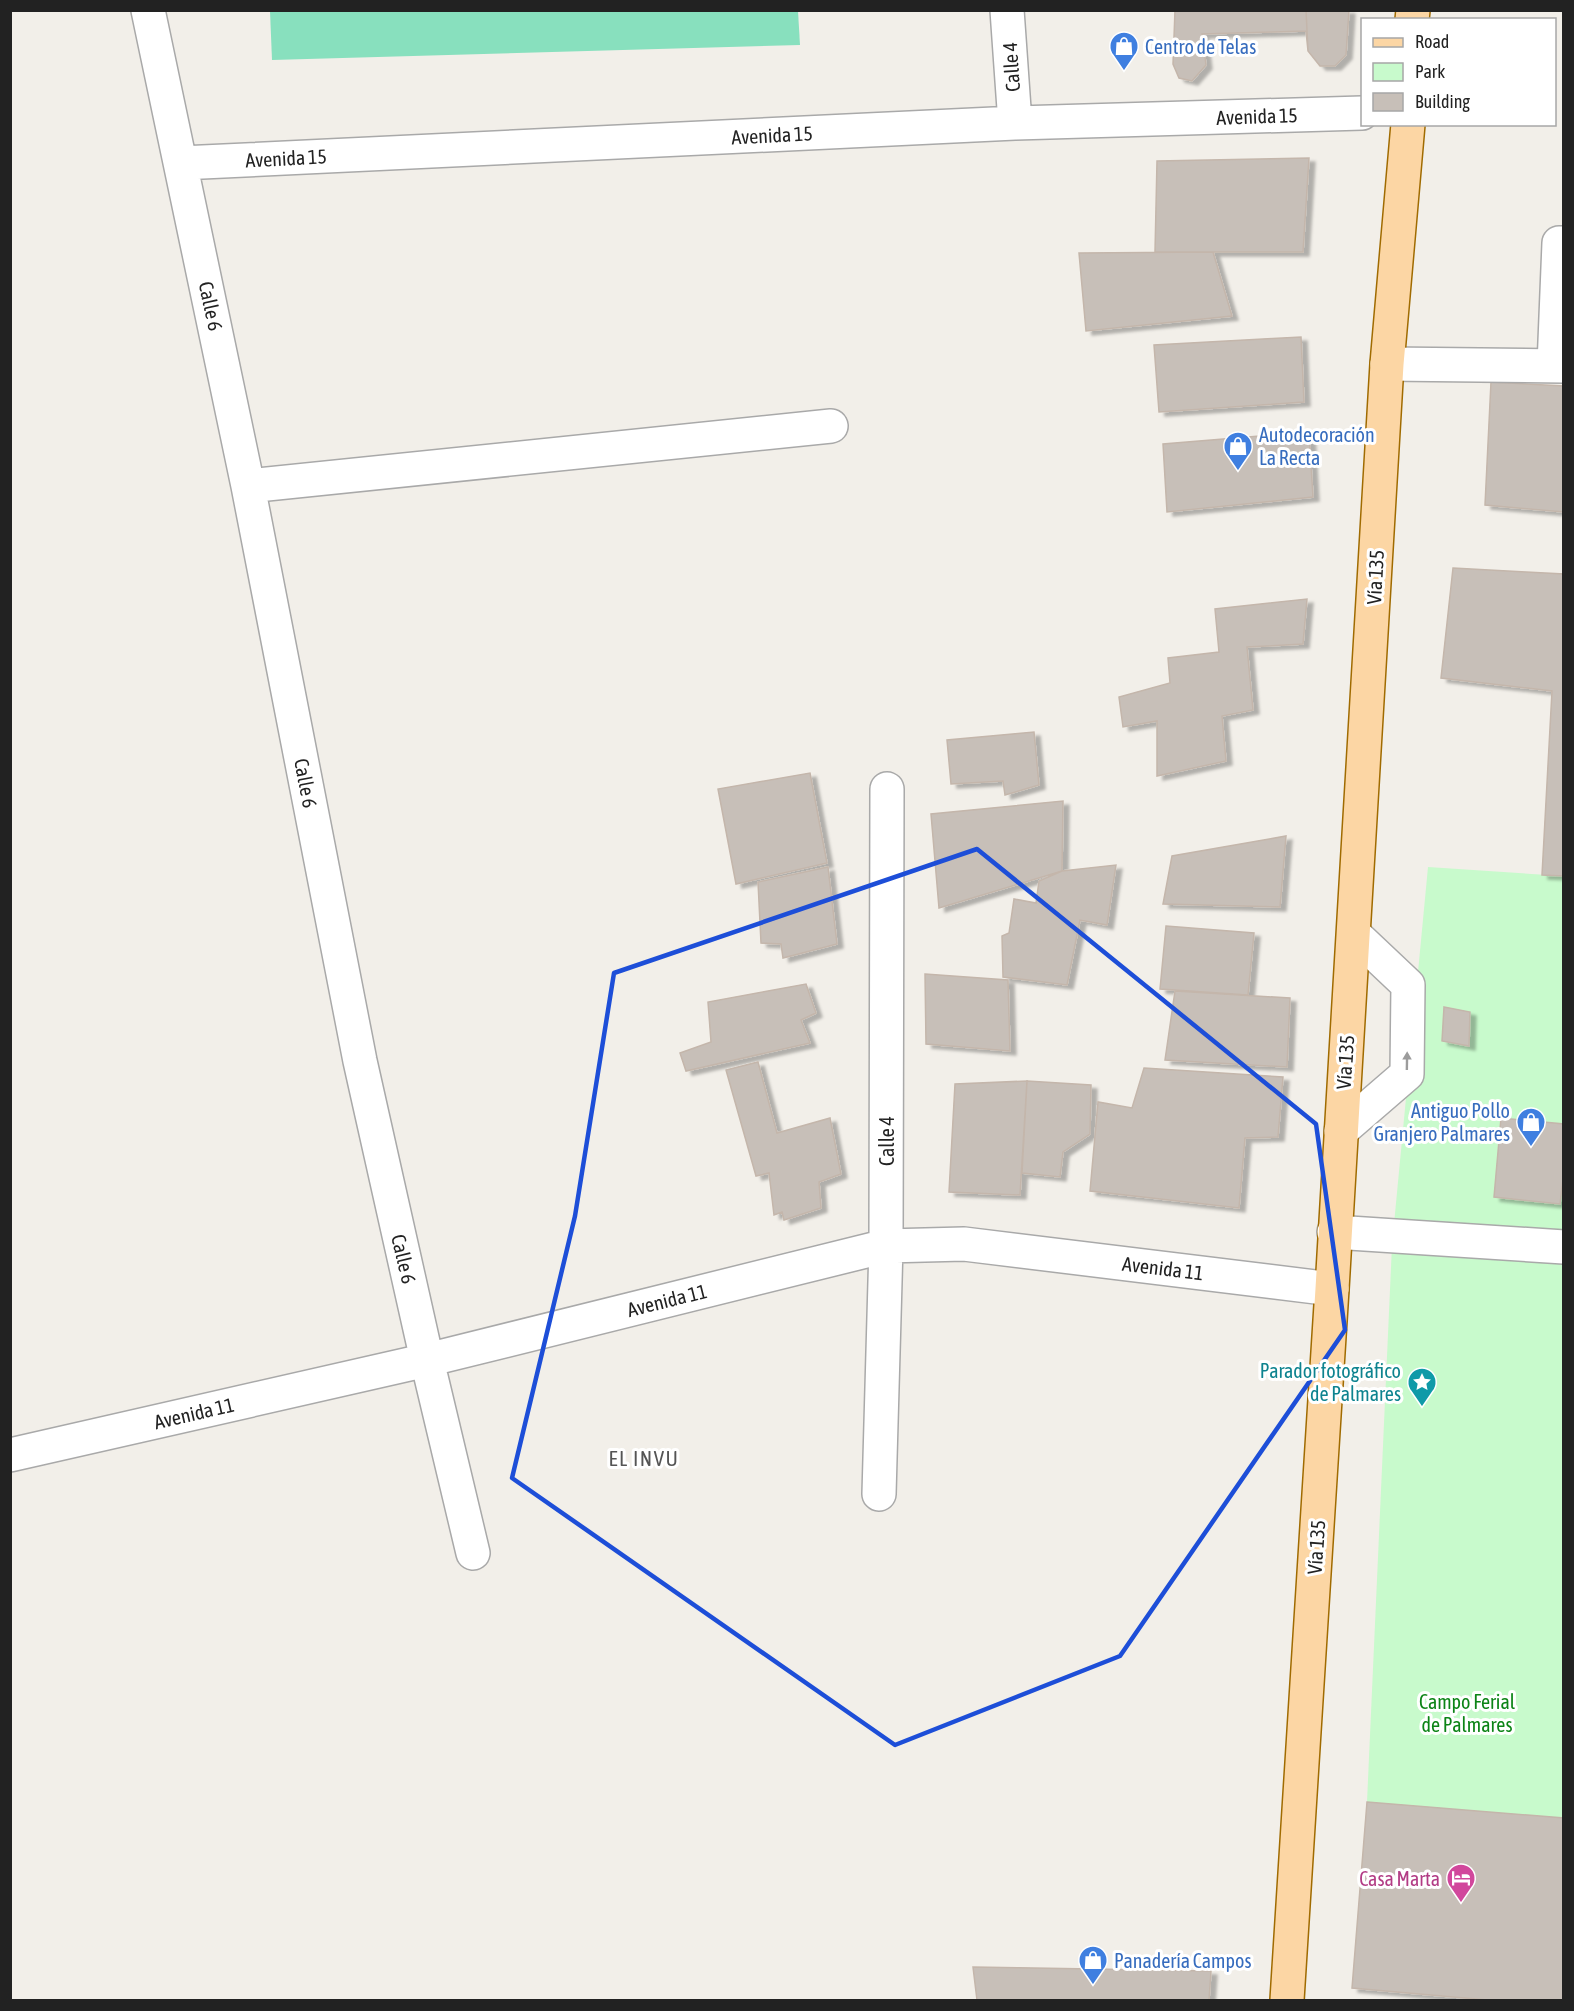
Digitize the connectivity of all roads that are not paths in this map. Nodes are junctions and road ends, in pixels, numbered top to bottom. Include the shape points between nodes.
1 (148, 10) edge
2 (1007, 10) edge
3 (1361, 113) edge
4 (1015, 123) junction
5 (1408, 126) edge
6 (181, 163) junction
7 (1563, 243) edge
8 (1387, 364) junction
9 (1558, 366) edge
10 (831, 426) dead end
11 (248, 486) junction
12 (887, 789) dead end
13 (1354, 934) junction
14 (1341, 1131) junction
15 (1335, 1232) junction
16 (886, 1246) junction
17 (1563, 1247) edge
18 (1332, 1289) junction
19 (427, 1360) junction
20 (10, 1455) edge
21 (879, 1494) dead end
22 (473, 1553) dead end
23 (1287, 2001) edge

1 - 6 street, Calle 6
2 - 4 street, Calle 4
3 - 4 street, Avenida 15
4 - 6 street, Avenida 15
5 - 8 main road, Vía 135
6 - 11 street, Calle 6
7 - 9 street via 1559,243
8 - 9 street
8 - 13 main road, Vía 135
10 - 11 street
11 - 19 street, Calle 6 via 360,1060
12 - 16 street, Calle 4
13 - 14 main road, Vía 135
14 -> 13 street via 1407,1074 1408,985
14 - 15 main road, Vía 135
15 - 17 street
15 - 18 main road, Vía 135
16 - 18 street, Avenida 11 via 964,1244
16 - 19 street, Avenida 11
16 - 21 street, Calle 4
18 - 23 main road, Vía 135
19 - 20 street, Avenida 11
19 - 22 street, Calle 6

